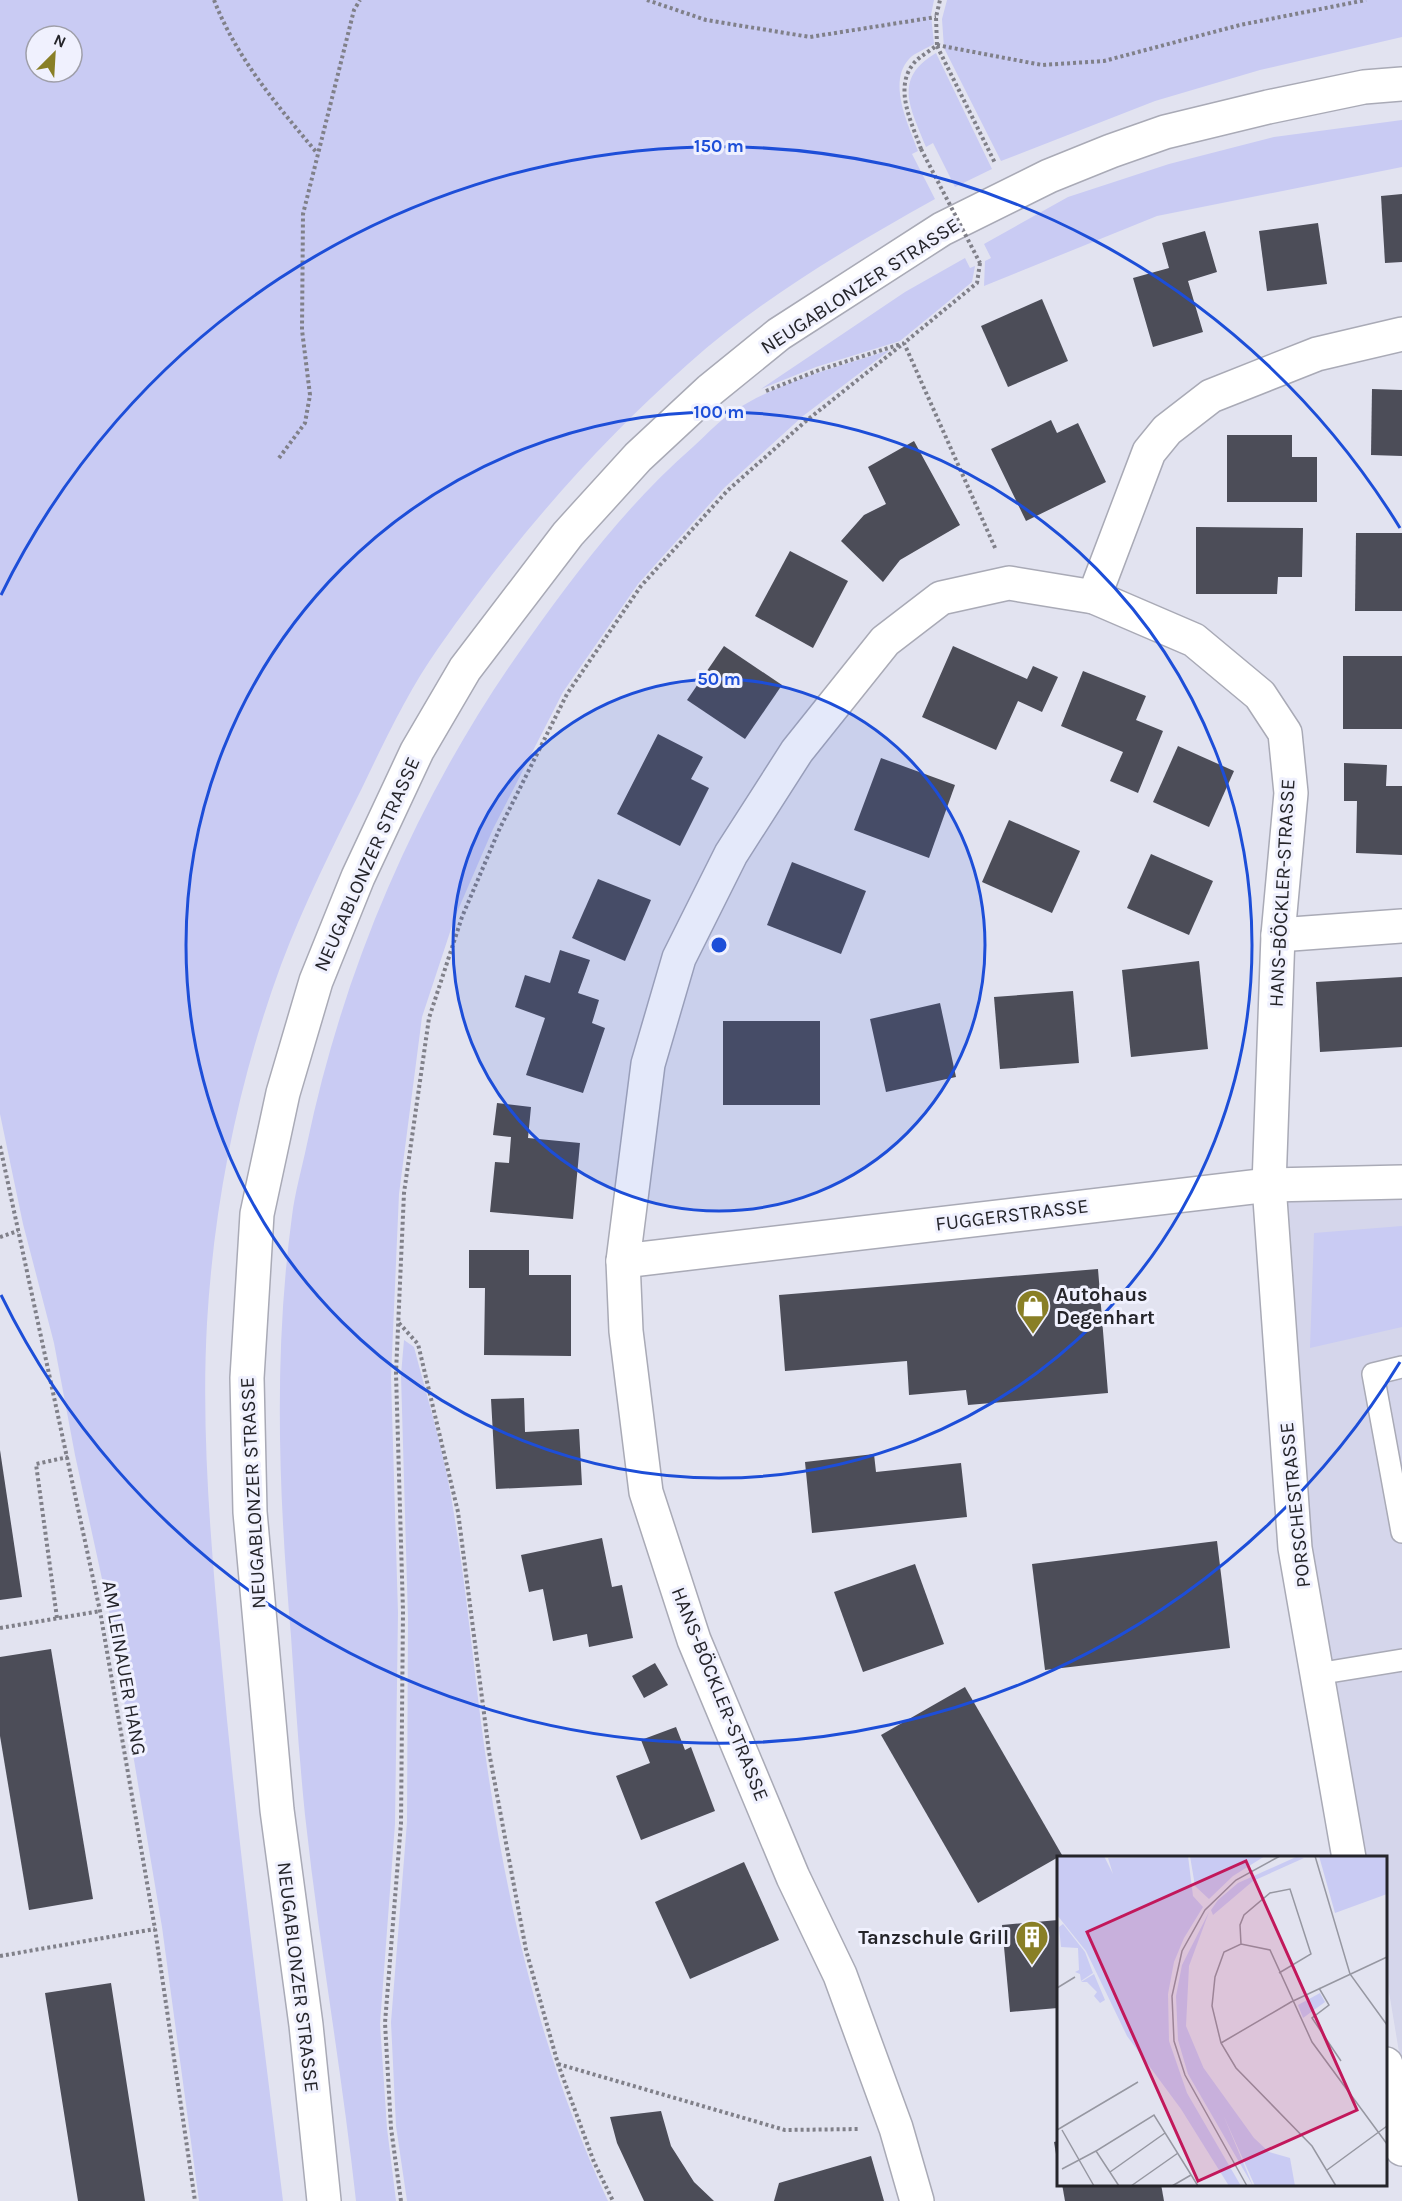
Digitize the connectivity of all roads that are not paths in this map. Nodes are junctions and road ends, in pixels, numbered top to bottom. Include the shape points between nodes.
1 (1402, 84) edge
2 (1402, 334) edge
3 (1094, 597) junction
4 (1402, 926) edge
5 (1278, 935) junction
6 (1402, 1182) edge
7 (1269, 1185) junction
8 (623, 1261) junction
9 (1402, 1367) edge
10 (1402, 1532) edge
11 (1402, 1660) edge
12 (1317, 1674) junction
13 (1349, 1856) edge
14 (1387, 2069) edge
15 (1402, 2149) edge
16 (324, 2201) edge
17 (917, 2201) edge

1 - 16 street, NEUGABLONZER STRASSE via 1364,87 1268,107 1165,132 1111,151 942,229 779,334 710,390 638,457 568,534 465,669 417,751 358,877 316,981 283,1092 257,1214 247,1378 250,1512 277,1810 306,2025
2 - 3 street via 1317,354 1211,396 1167,430 1149,452
3 - 5 street, HANS-BÖCKLER-STRASSE via 1194,640 1260,695 1285,733 1291,793
3 - 8 street, HANS-BÖCKLER-STRASSE via 1009,583 941,598 885,640 797,750 731,854 679,958 648,1064
4 - 5 street
5 - 7 street, HANS-BÖCKLER-STRASSE
6 - 7 street, FUGGERSTRASSE
7 - 8 street, FUGGERSTRASSE
7 - 12 street, PORSCHESTRASSE via 1295,1548
8 - 17 street, HANS-BÖCKLER-STRASSE via 626,1331 646,1492 694,1640 793,1877 840,1975 896,2128
9 - 10 lane via 1373,1374
11 - 12 lane
12 - 13 street, PORSCHESTRASSE
14 - 15 street

